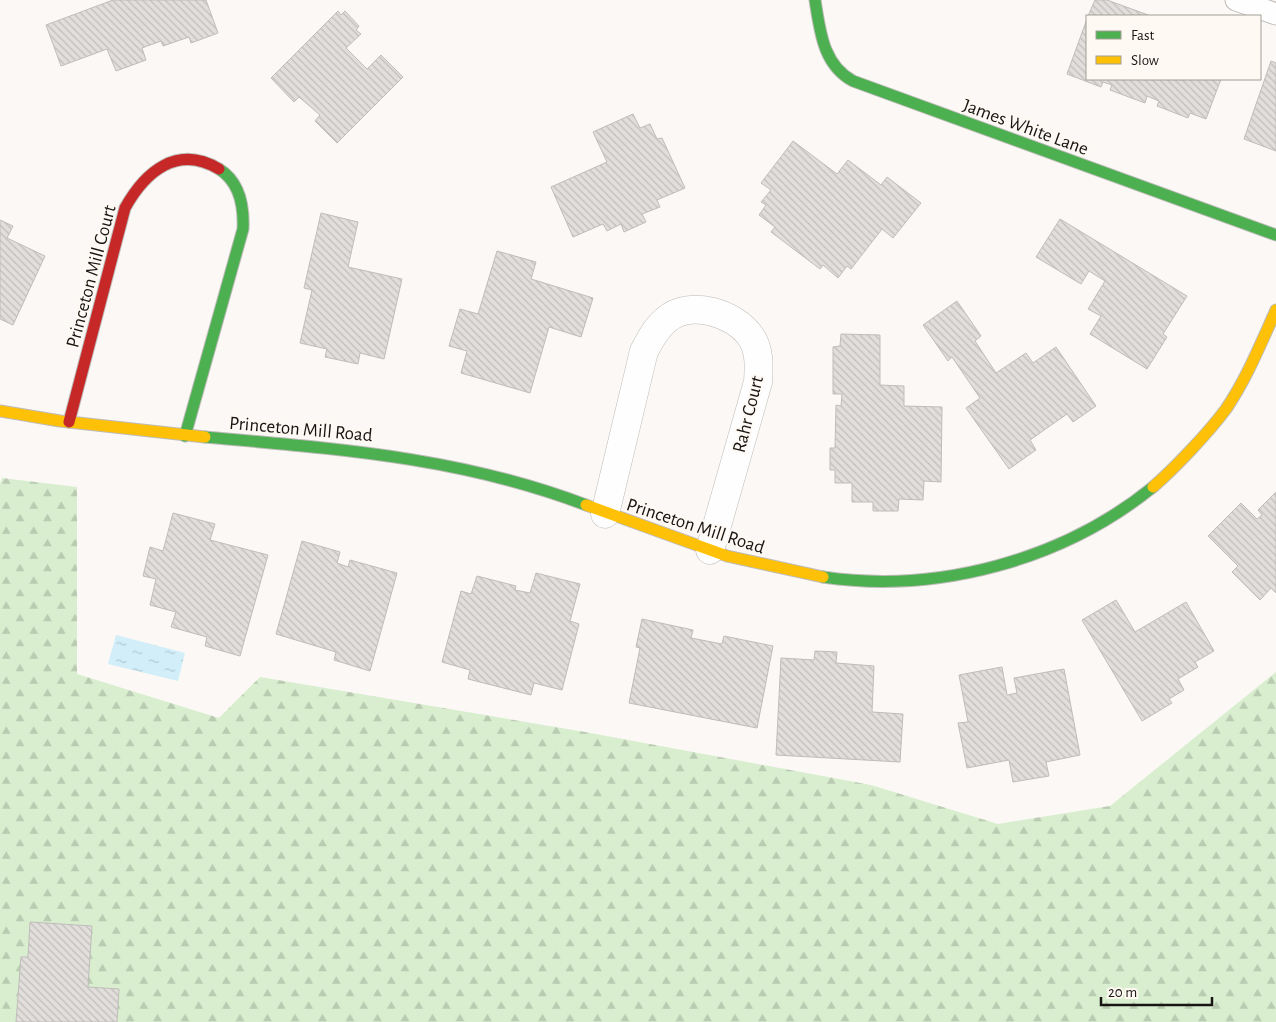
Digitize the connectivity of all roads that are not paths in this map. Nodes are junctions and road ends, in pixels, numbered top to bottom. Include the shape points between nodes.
1 (815, 0) edge
2 (1236, 0) edge
3 (1276, 14) edge
4 (1276, 235) edge
5 (1276, 310) edge
6 (0, 411) edge
7 (69, 422) junction
8 (186, 436) junction
9 (605, 514) junction
10 (710, 550) junction

1 - 4 street, James White Lane via 830,61 846,76 878,91
2 - 3 lane
5 - 10 street, Princeton Mill Road via 1227,407 1196,444 1160,481 1114,514 1064,540 980,570 939,579 881,582 774,568
6 - 7 street, Princeton Mill Road
7 - 8 street, Princeton Mill Road
7 - 8 street, Princeton Mill Court via 125,208 134,190 149,174 168,162 194,160 213,164 228,177 240,193 245,212 244,229
8 - 9 street, Princeton Mill Road via 409,457 478,470 542,488
9 - 10 street, Princeton Mill Road
9 - 10 street, Rahr Court via 644,351 667,319 687,311 715,311 746,331 752,338 759,361 758,382

